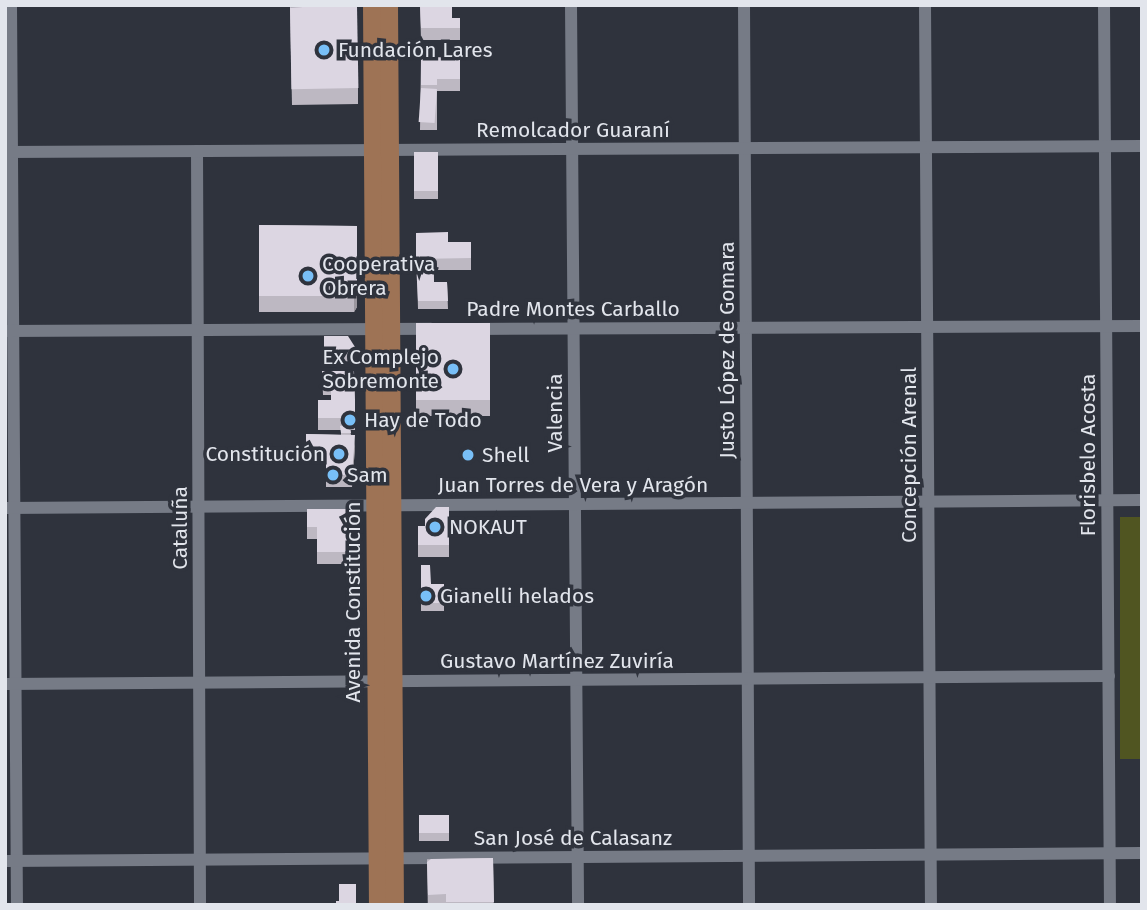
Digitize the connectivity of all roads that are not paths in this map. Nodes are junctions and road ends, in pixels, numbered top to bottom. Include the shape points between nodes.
1 (11, 5) edge
2 (372, 5) edge
3 (389, 5) edge
4 (571, 5) edge
5 (744, 5) edge
6 (925, 5) edge
7 (1104, 5) edge
8 (1105, 146) junction
9 (1142, 146) edge
10 (926, 147) junction
11 (745, 148) junction
12 (572, 149) junction
13 (381, 150) junction
14 (197, 151) junction
15 (9, 152) edge
16 (1106, 326) junction
17 (1142, 326) edge
18 (746, 327) junction
19 (928, 327) junction
20 (574, 328) junction
21 (383, 329) junction
22 (198, 330) junction
23 (9, 331) edge
24 (1142, 499) edge
25 (1107, 500) junction
26 (929, 501) junction
27 (747, 502) junction
28 (575, 504) junction
29 (384, 505) junction
30 (199, 507) junction
31 (10, 508) edge
32 (1109, 676) junction
33 (930, 677) junction
34 (748, 678) junction
35 (576, 680) junction
36 (385, 681) junction
37 (200, 682) junction
38 (10, 684) edge
39 (931, 853) junction
40 (1110, 853) junction
41 (1142, 853) edge
42 (749, 856) junction
43 (578, 857) junction
44 (386, 858) junction
45 (200, 860) junction
46 (11, 861) edge
47 (17, 905) edge
48 (200, 905) edge
49 (378, 905) edge
50 (395, 905) edge
51 (578, 905) edge
52 (749, 905) edge
53 (931, 905) edge
54 (1110, 905) edge

1 - 15 street
2 - 13 main road, Avenida Constitución
3 - 13 main road, Avenida Constitución
4 - 12 street, Valencia
5 - 11 street, Justo López de Gomara
6 - 10 street, Concepción Arenal
7 - 8 street, Florisbelo Acosta
8 - 9 street, Remolcador Guaraní
8 - 10 street, Remolcador Guaraní
8 - 16 street, Florisbelo Acosta
10 - 11 street, Remolcador Guaraní
10 - 19 street, Concepción Arenal
11 - 12 street, Remolcador Guaraní
11 - 18 street, Justo López de Gomara
12 - 13 street, Remolcador Guaraní
12 - 20 street, Valencia
13 - 14 street, Remolcador Guaraní
13 - 21 main road, Avenida Constitución
14 - 15 street, Remolcador Guaraní
14 - 22 street, Cataluña
15 - 23 street
16 - 17 street, Padre Montes Carballo
16 - 19 street, Padre Montes Carballo
16 - 25 street, Florisbelo Acosta
18 - 19 street, Padre Montes Carballo
18 - 20 street, Padre Montes Carballo
18 - 27 street, Justo López de Gomara
19 - 26 street, Concepción Arenal
20 - 21 street, Padre Montes Carballo
20 - 28 street, Valencia
21 - 22 street, Padre Montes Carballo
21 - 29 main road, Avenida Constitución
22 - 23 street, Padre Montes Carballo
22 - 30 street, Cataluña
23 - 31 street
24 - 25 street, Juan Torres de Vera y Aragón
25 - 26 street, Juan Torres de Vera y Aragón
25 - 32 street, Florisbelo Acosta
26 - 27 street, Juan Torres de Vera y Aragón
26 - 33 street, Concepción Arenal
27 - 28 street, Juan Torres de Vera y Aragón
27 - 34 street, Justo López de Gomara
28 - 29 street, Juan Torres de Vera y Aragón
28 - 35 street, Valencia
29 - 30 street, Juan Torres de Vera y Aragón
29 - 36 main road, Avenida Constitución
30 - 31 street, Juan Torres de Vera y Aragón
30 - 37 street, Cataluña
31 - 38 street
32 - 33 street, Gustavo Martínez Zuviría
32 - 40 street, Florisbelo Acosta
33 - 34 street, Gustavo Martínez Zuviría
33 - 39 street, Concepción Arenal
34 - 35 street, Gustavo Martínez Zuviría
34 - 42 street, Justo López de Gomara
35 - 36 street, Gustavo Martínez Zuviría
35 - 43 street, Valencia
36 - 37 street, Gustavo Martínez Zuviría
36 - 44 main road, Avenida Constitución
37 - 38 street, Gustavo Martínez Zuviría
37 - 45 street, Cataluña
38 - 46 street
39 - 40 street, San José de Calasanz
39 - 42 street, San José de Calasanz
39 - 53 street, Concepción Arenal
40 - 41 street, San José de Calasanz
40 - 54 street, Florisbelo Acosta
42 - 43 street, San José de Calasanz
42 - 52 street, Justo López de Gomara
43 - 44 street, San José de Calasanz
43 - 51 street, Valencia
44 - 45 street, San José de Calasanz
44 - 49 main road, Avenida Constitución
44 - 50 main road, Avenida Constitución
45 - 46 street, San José de Calasanz
45 - 48 street, Cataluña
46 - 47 street

